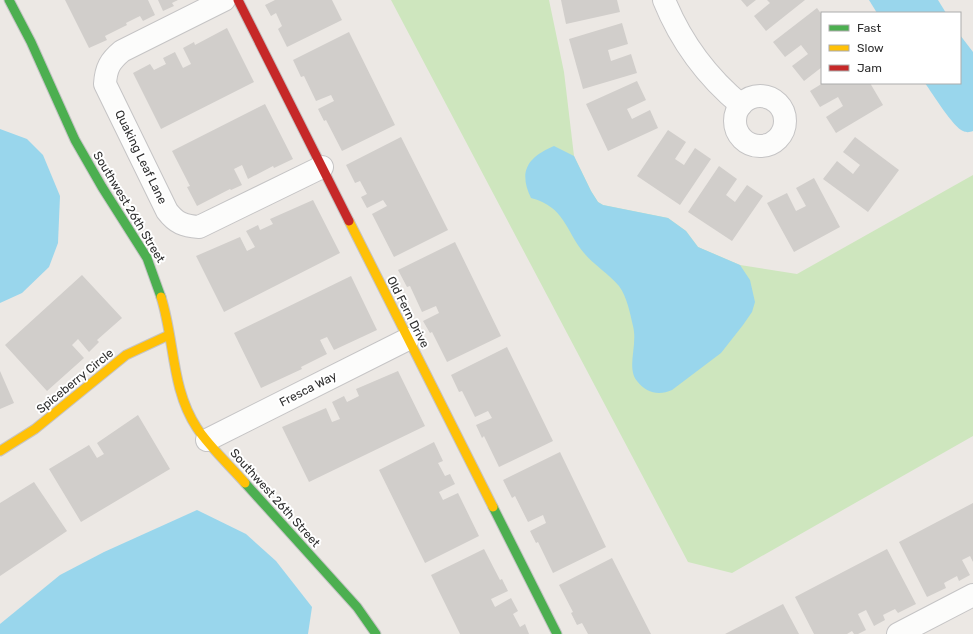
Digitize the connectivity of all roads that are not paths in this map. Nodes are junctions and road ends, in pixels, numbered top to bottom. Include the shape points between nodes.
1 (8, 0) edge
2 (224, 0) edge
3 (238, 0) edge
4 (664, 0) edge
5 (741, 105) dead end
6 (322, 167) junction
7 (169, 335) junction
8 (408, 339) junction
9 (207, 440) junction
10 (0, 451) edge
11 (973, 594) edge
12 (376, 634) edge
13 (557, 634) edge
14 (898, 634) edge

1 - 7 street, Southwest 26th Street via 31,42 75,140 147,258 158,285
2 - 6 street, Quaking Leaf Lane via 122,51 112,59 106,71 105,84 167,210 175,221 186,227 199,227
3 - 6 street, Old Fern Drive
4 - 5 street via 675,27 700,64 728,95
6 - 8 street, Old Fern Drive
7 - 9 street, Southwest 26th Street via 177,380 185,405 197,429
7 - 10 street, Spiceberry Circle via 126,355 35,429
8 - 9 street, Fresca Way
8 - 13 street, Old Fern Drive
9 - 12 street, Southwest 26th Street via 357,608
11 - 14 street

